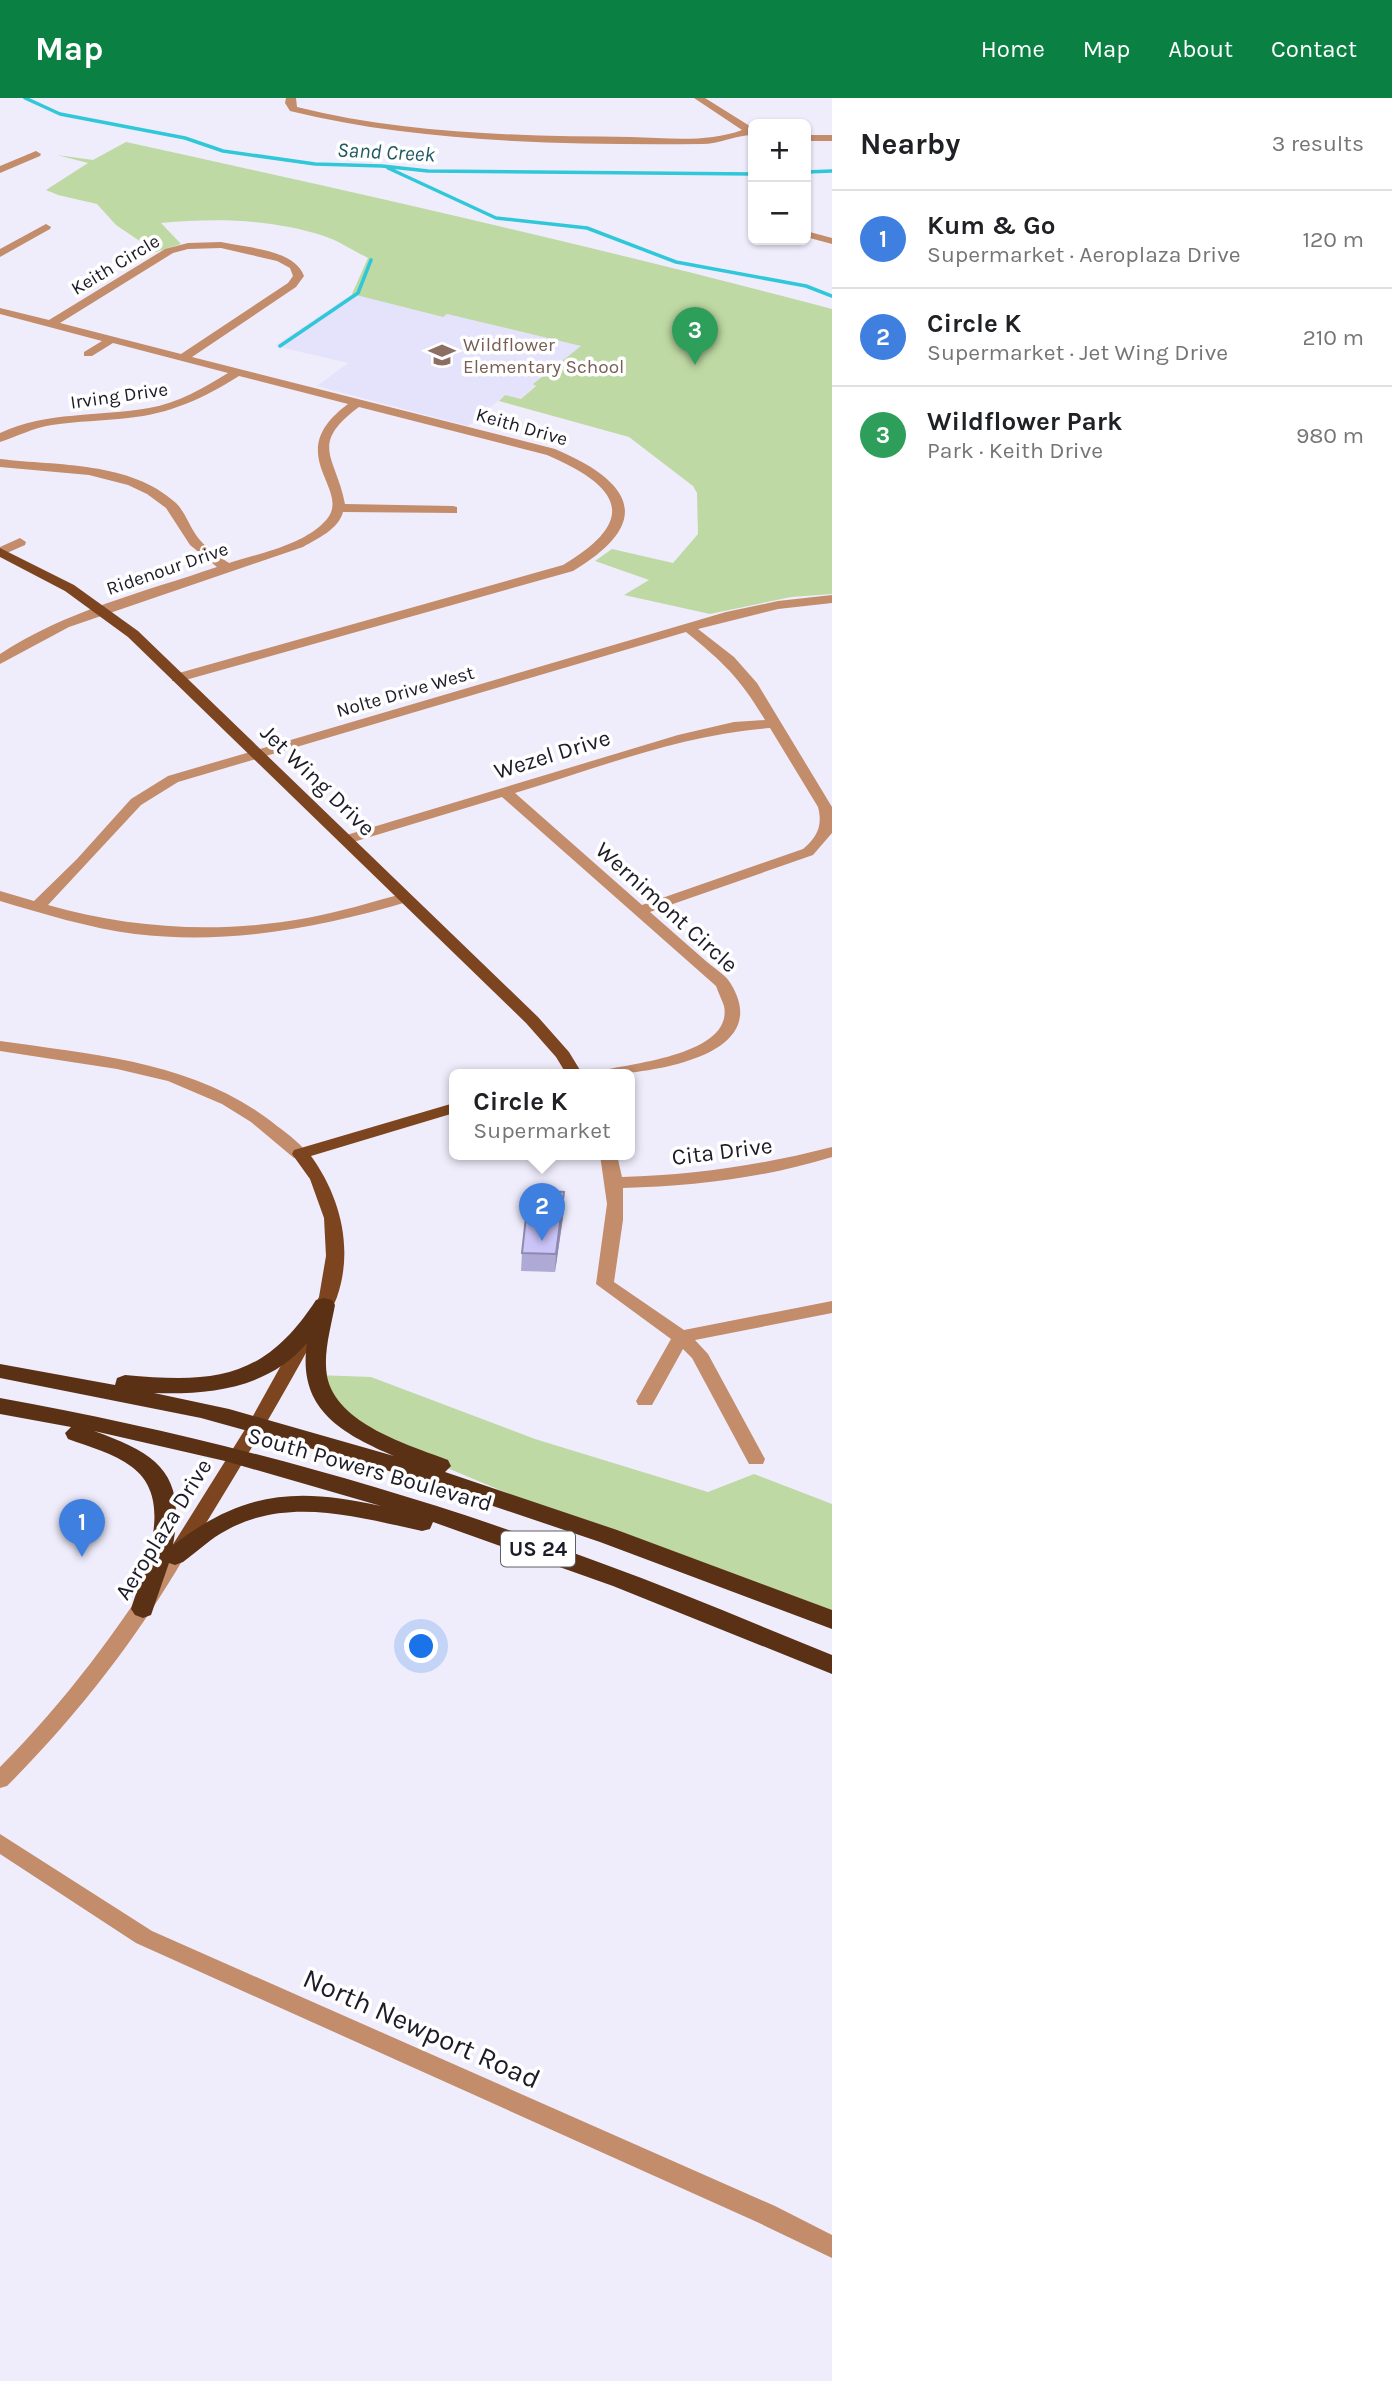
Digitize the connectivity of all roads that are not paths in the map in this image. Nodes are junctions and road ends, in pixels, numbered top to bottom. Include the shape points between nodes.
1 (699, 98) edge
2 (292, 103) edge
3 (280, 109) dead end
4 (748, 129) edge
5 (748, 132) edge
6 (811, 138) edge
7 (832, 138) edge
8 (36, 154) dead end
9 (0, 170) edge
10 (46, 227) dead end
11 (811, 235) edge
12 (832, 241) edge
13 (0, 254) edge
14 (0, 311) edge
15 (49, 324) junction
16 (111, 340) junction
17 (88, 354) dead end
18 (181, 358) junction
19 (237, 372) junction
20 (358, 402) junction
21 (0, 438) edge
22 (0, 463) edge
23 (150, 477) dead end
24 (135, 484) junction
25 (338, 508) junction
26 (453, 510) dead end
27 (20, 542) dead end
28 (0, 552) edge
29 (228, 568) junction
30 (832, 599) edge
31 (103, 610) junction
32 (688, 627) junction
33 (0, 660) edge
34 (177, 678) junction
35 (775, 723) junction
36 (257, 754) junction
37 (505, 792) junction
38 (345, 840) junction
39 (0, 896) edge
40 (405, 898) junction
41 (37, 907) junction
42 (639, 911) junction
43 (0, 1046) edge
44 (571, 1069) edge
45 (632, 1069) edge
46 (449, 1109) edge
47 (832, 1152) edge
48 (300, 1154) junction
49 (609, 1160) edge
50 (615, 1183) junction
51 (324, 1306) junction
52 (832, 1307) edge
53 (681, 1337) junction
54 (0, 1370) edge
55 (645, 1401) dead end
56 (0, 1409) edge
57 (257, 1426) junction
58 (236, 1457) junction
59 (756, 1458) dead end
60 (588, 1527) junction
61 (175, 1556) junction
62 (594, 1569) junction
63 (143, 1609) junction
64 (832, 1620) edge
65 (832, 1665) edge
66 (0, 1780) edge
67 (0, 1843) edge
68 (832, 2247) edge

1 - 4 street
2 - 3 street
2 - 5 street via 322,117 413,129 715,141
6 - 7 street
8 - 9 street
10 - 13 street
11 - 12 street
14 - 15 street, Keith Drive
15 - 16 street, Keith Drive
15 - 18 street, Keith Circle via 176,248 221,245 295,266 297,281
16 - 17 street
16 - 18 street, Keith Drive
18 - 19 street, Keith Drive
19 - 20 street, Keith Drive
19 - 21 street, Irving Drive via 201,396 169,408 34,424
20 - 25 street via 331,425 322,444
20 - 34 street, Keith Drive via 578,463 602,479 614,495 620,511 617,528 595,553 553,574
22 - 24 street via 84,471
23 - 24 street
24 - 29 street via 172,507 196,544
25 - 26 street
25 - 29 street, Ridenour Drive via 335,519 313,538
27 - 28 street
28 - 31 main road, Jet Wing Drive
29 - 31 street, Ridenour Drive
30 - 32 street, Nolte Drive West via 757,609
31 - 33 street, Ridenour Drive via 47,631
31 - 34 main road, Jet Wing Drive
32 - 35 street via 750,682
32 - 36 street, Nolte Drive West
34 - 36 main road, Jet Wing Drive
35 - 37 street, Wezel Drive via 699,733
35 - 42 street via 825,807 829,825 819,844 791,860
36 - 38 main road, Jet Wing Drive
36 - 41 street, Nolte Drive West via 173,779 146,792
37 - 38 street, Wezel Drive
37 - 42 street, Wernimont Circle
38 - 40 main road, Jet Wing Drive
39 - 41 street
40 - 41 street via 313,923 138,929
40 - 44 main road, Jet Wing Drive via 532,1020
42 - 45 street, Wernimont Circle via 723,984 731,996 733,1018 722,1038 700,1051
43 - 48 street, Aeroplaza Drive via 123,1065 177,1079 256,1116
46 - 48 main road
47 - 50 street, Cita Drive via 737,1175
48 - 51 main road, Aeroplaza Drive via 329,1200 335,1229 334,1276
49 - 50 street
50 - 53 street via 605,1284
51 - 54 highway via 288,1351 245,1376 224,1381 149,1385
51 - 57 main road, Aeroplaza Drive
51 - 60 highway via 316,1374 325,1402 340,1417 400,1450
52 - 53 street
53 - 55 street
53 - 59 street via 699,1354
54 - 57 highway, South Powers Boulevard / US 24
56 - 58 highway, South Powers Boulevard / US 24
56 - 63 highway via 102,1441 152,1472 166,1495 168,1511 166,1533
57 - 58 main road, Aeroplaza Drive
57 - 60 highway, South Powers Boulevard / US 24
58 - 61 main road, Aeroplaza Drive
58 - 62 highway, South Powers Boulevard / US 24 via 421,1509
60 - 64 highway, South Powers Boulevard / US 24
61 - 62 highway via 239,1514 305,1501 464,1532
61 - 63 street, Aeroplaza Drive
62 - 65 highway, South Powers Boulevard / US 24
63 - 66 street, Aeroplaza Drive via 68,1707
67 - 68 street, North Newport Road via 144,1937

